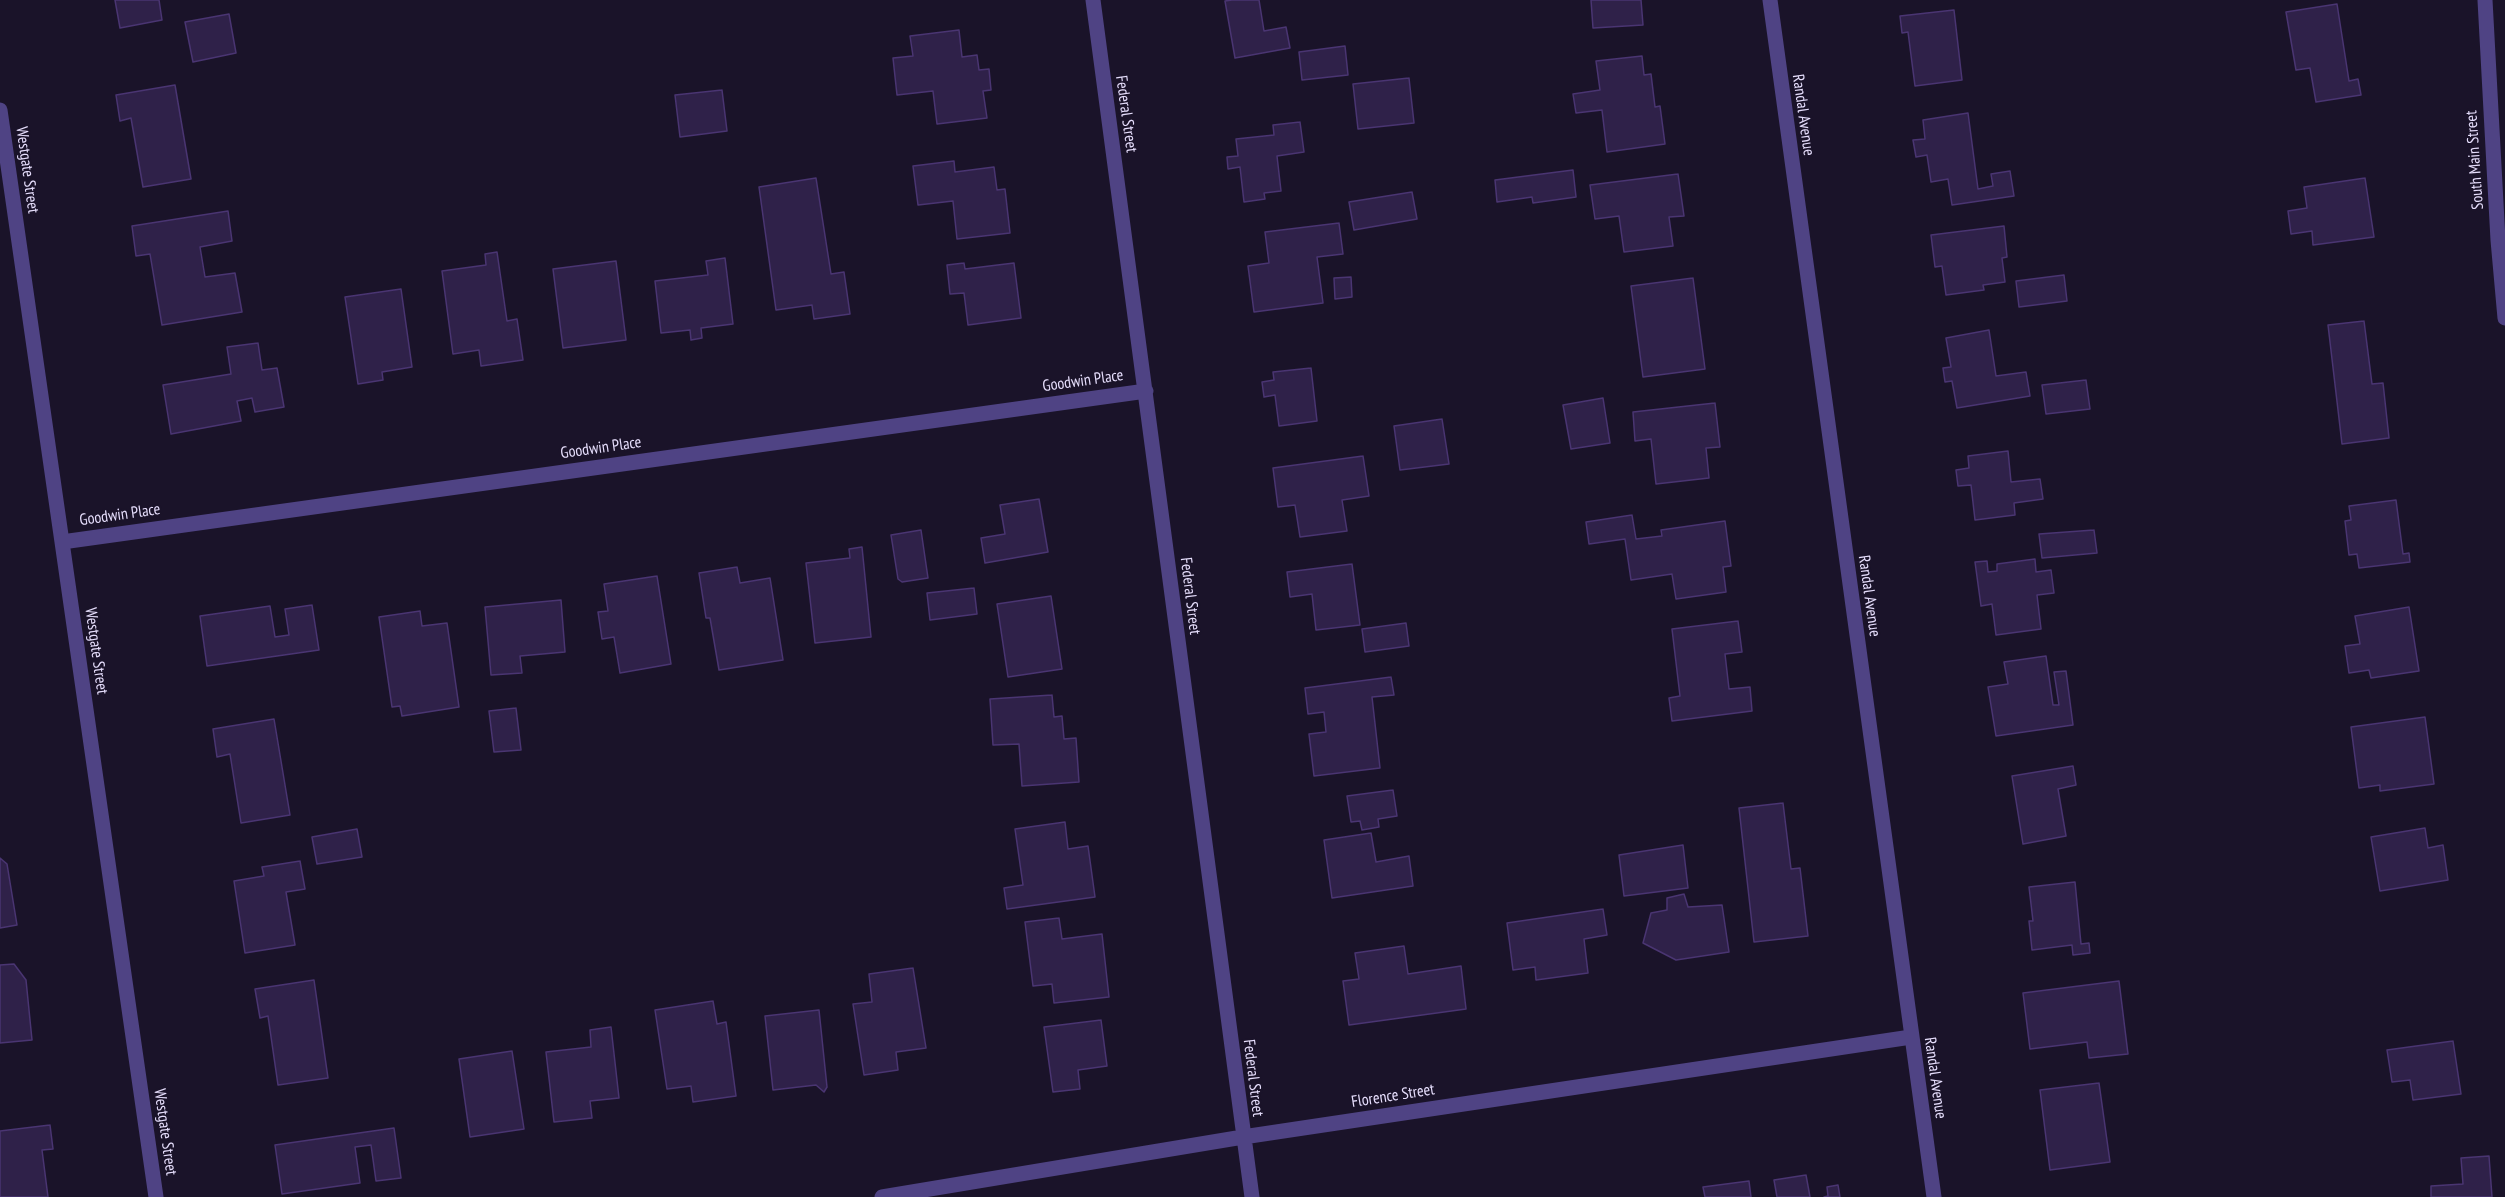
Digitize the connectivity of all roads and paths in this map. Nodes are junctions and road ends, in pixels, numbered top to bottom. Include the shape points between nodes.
1 (1093, 0) edge
2 (1770, 0) edge
3 (2485, 0) edge
4 (0, 110) edge
5 (2505, 318) edge
6 (1146, 391) junction
7 (62, 542) junction
8 (1911, 1037) junction
9 (1243, 1137) junction
10 (156, 1197) edge
11 (882, 1197) edge
12 (1252, 1197) edge
13 (1934, 1197) edge

1 - 6 street, Federal Street
2 - 8 street, Randal Avenue
3 - 5 street, South Main Street
4 - 7 street, Westgate Street
6 - 7 street, Goodwin Place
6 - 9 street, Federal Street
7 - 10 street, Westgate Street
8 - 9 street, Florence Street
8 - 13 street, Randal Avenue
9 - 11 street, Florence Street
9 - 12 street, Federal Street

